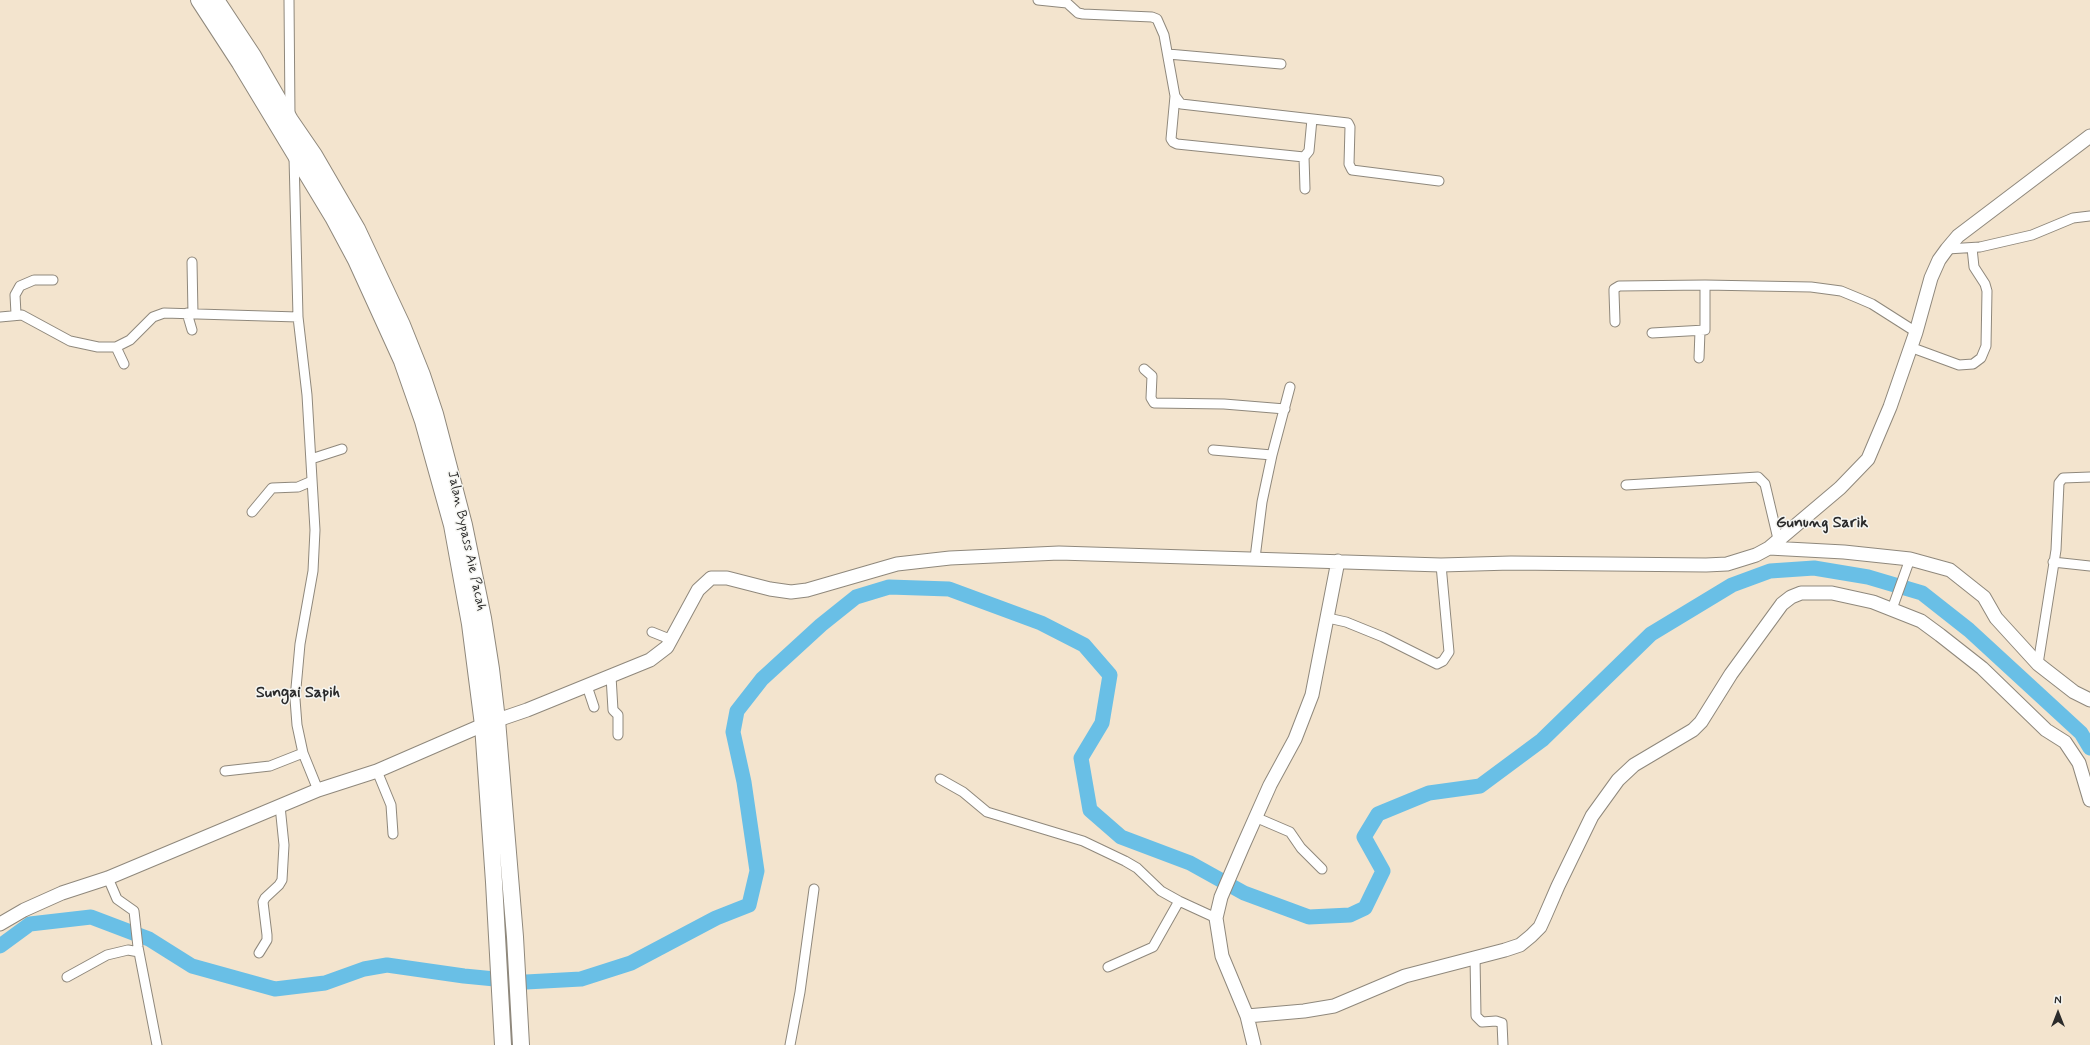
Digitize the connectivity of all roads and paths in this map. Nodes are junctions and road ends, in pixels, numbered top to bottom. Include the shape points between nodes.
1 (199, 0) edge
2 (216, 0) edge
3 (289, 0) edge
4 (1038, 0) edge
5 (1168, 54) junction
6 (1281, 64) dead end
7 (1175, 96) junction
8 (1312, 119) junction
9 (290, 120) junction
10 (2090, 136) edge
11 (294, 150) junction
12 (1304, 157) junction
13 (316, 173) junction
14 (1440, 181) dead end
15 (1305, 189) dead end
16 (2090, 216) edge
17 (1972, 248) junction
18 (1947, 249) junction
19 (192, 262) dead end
20 (53, 280) dead end
21 (1705, 284) junction
22 (16, 314) junction
23 (190, 314) junction
24 (0, 317) edge
25 (298, 317) junction
26 (1614, 322) dead end
27 (192, 330) dead end
28 (1700, 332) junction
29 (1916, 332) junction
30 (1652, 333) dead end
31 (116, 347) junction
32 (1910, 347) junction
33 (1699, 358) dead end
34 (124, 364) dead end
35 (1144, 369) dead end
36 (1290, 387) dead end
37 (1285, 409) junction
38 (342, 448) dead end
39 (1213, 450) dead end
40 (1272, 455) junction
41 (310, 459) junction
42 (2090, 477) edge
43 (312, 481) junction
44 (1626, 485) dead end
45 (252, 512) dead end
46 (1773, 544) junction
47 (1255, 558) junction
48 (1910, 559) junction
49 (1338, 561) junction
50 (2053, 562) junction
51 (1441, 565) junction
52 (2090, 566) edge
53 (1893, 605) junction
54 (1328, 618) junction
55 (652, 632) dead end
56 (672, 640) junction
57 (2038, 664) junction
58 (610, 676) junction
59 (587, 686) junction
60 (2090, 700) edge
61 (594, 707) dead end
62 (498, 720) junction
63 (482, 726) junction
64 (618, 735) dead end
65 (303, 753) junction
66 (225, 771) dead end
67 (377, 771) junction
68 (940, 779) dead end
69 (318, 790) junction
70 (2090, 800) edge
71 (280, 806) junction
72 (1255, 817) junction
73 (393, 834) dead end
74 (1322, 869) dead end
75 (108, 878) junction
76 (814, 889) dead end
77 (1179, 901) junction
78 (1216, 918) junction
79 (0, 924) edge
80 (139, 949) junction
81 (259, 953) dead end
82 (1475, 957) junction
83 (1108, 967) dead end
84 (67, 977) dead end
85 (1247, 1016) junction
86 (157, 1045) edge
87 (503, 1045) edge
88 (521, 1045) edge
89 (790, 1045) edge
90 (1254, 1045) edge
91 (1503, 1045) edge

1 - 11 highway
2 - 9 highway via 253,56
3 - 9 street
4 - 5 street via 1067,3 1083,14 1152,17 1162,26
5 - 6 street
5 - 7 street
7 - 8 street via 1181,104
7 - 12 street via 1172,139 1175,144
8 - 12 street via 1309,151
8 - 14 street via 1348,123 1349,164 1352,170
9 - 11 street
9 - 13 highway
10 - 18 street via 1958,236
11 - 13 highway
11 - 25 street
12 - 15 street
13 - 62 highway, Jalan Bypass Aie Pacah via 357,229 420,368 458,499 472,561
13 - 63 highway, Jalan Bypass Aie Pacah via 333,216 402,361 423,421 452,525 470,624
16 - 17 street via 2073,218 2032,235
17 - 18 street
17 - 32 street via 1974,267 1985,284 1986,291 1986,346 1981,358 1972,364 1959,365
18 - 29 street via 1931,278
19 - 23 street
20 - 22 street via 34,280 20,286 15,295
21 - 26 street via 1617,286 1614,292
21 - 28 street via 1706,327
21 - 29 street via 1811,287 1842,292 1872,304
22 - 24 street
22 - 31 street via 28,317 70,341 98,347
23 - 25 street
23 - 27 street
23 - 31 street via 164,313 153,317 130,340
25 - 41 street via 307,395
28 - 30 street
28 - 33 street
29 - 32 street
31 - 34 street
32 - 46 street via 1890,407 1868,459 1840,488
35 - 37 street via 1152,376 1151,398 1154,403 1224,404
36 - 37 street
37 - 40 street
38 - 41 street
39 - 40 street
40 - 47 street via 1262,502
41 - 43 street
42 - 50 street via 2066,478 2059,481
43 - 45 street via 298,487 272,488
43 - 65 street via 314,555 295,699
44 - 46 street via 1758,478 1766,484
46 - 48 street
46 - 51 street via 1756,555 1727,564
47 - 49 street
47 - 56 street via 1058,552 950,558 897,564 807,590 791,592 718,576 698,590
48 - 53 street
48 - 57 street via 1950,570 1962,578 1984,597 1996,618
49 - 51 street
49 - 54 street
50 - 52 street
50 - 57 street
51 - 54 street via 1449,652 1443,661 1437,664 1383,637
53 - 70 street via 1921,621 1982,668 2046,730 2065,742 2079,763
53 - 82 street via 1832,593 1801,593 1787,600 1731,674 1701,722 1687,734 1634,765 1604,798 1577,844 1540,927 1520,945
54 - 72 street via 1312,695 1295,739
55 - 56 street
56 - 58 street via 650,660
57 - 60 street via 2074,692
58 - 59 street
58 - 64 street via 613,710 618,715
59 - 61 street
59 - 62 street
62 - 63 street
62 - 88 highway, Jalan Bypass Aie Pacah
63 - 67 street
63 - 87 highway, Jalan Bypass Aie Pacah
65 - 66 street via 270,766
65 - 69 street
67 - 69 street
67 - 73 street via 391,805
68 - 77 street via 962,792 987,812 1083,841 1125,861 1137,868 1161,891
69 - 71 street
71 - 75 street
71 - 81 street via 284,845 282,880 263,902 267,934
72 - 74 street via 1290,832 1301,848
72 - 78 street
75 - 79 street via 62,893
75 - 80 street via 117,899 132,909
76 - 89 street
77 - 78 street
77 - 83 street via 1153,946
78 - 85 street via 1222,956
80 - 84 street via 106,955
80 - 86 street
82 - 85 street via 1405,976 1334,1006
82 - 91 street via 1476,1016 1482,1022 1502,1023
85 - 90 street

